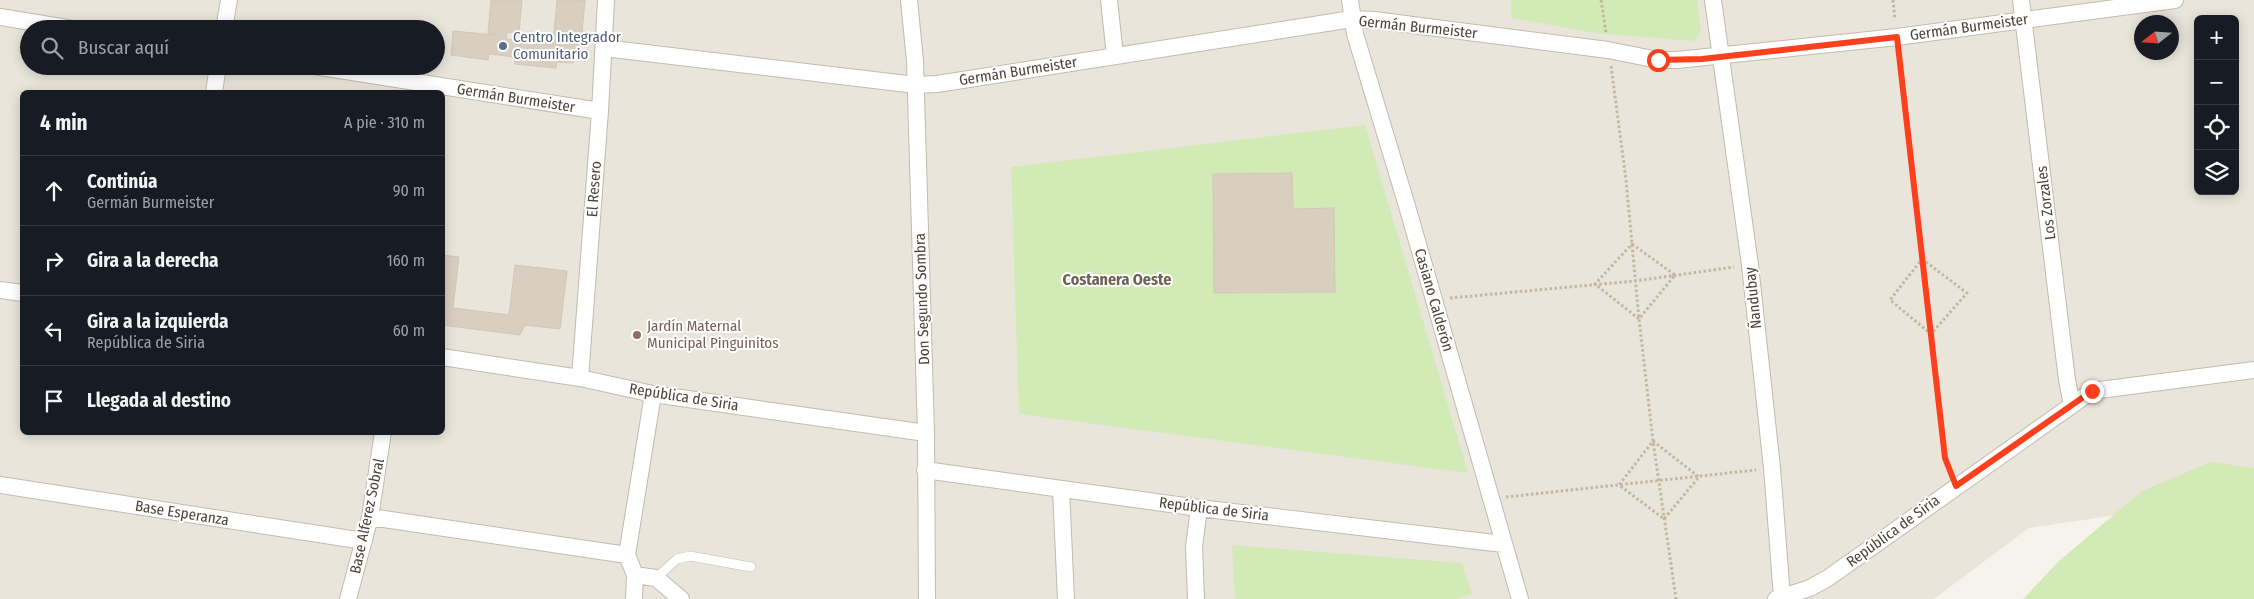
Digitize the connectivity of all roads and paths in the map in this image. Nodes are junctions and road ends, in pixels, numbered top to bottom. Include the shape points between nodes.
1 (229, 0) edge
2 (606, 0) edge
3 (908, 0) edge
4 (1109, 0) edge
5 (1350, 0) edge
6 (1601, 0) edge
7 (1713, 0) edge
8 (1893, 0) edge
9 (2021, 0) edge
10 (2174, 0) edge
11 (0, 17) edge
12 (1352, 19) junction
13 (20, 20) edge
14 (226, 20) edge
15 (2024, 20) junction
16 (1897, 37) junction
17 (604, 48) junction
18 (1608, 50) junction
19 (1116, 56) junction
20 (1720, 57) junction
21 (217, 75) edge
22 (371, 75) edge
23 (916, 85) junction
24 (214, 90) edge
25 (600, 111) junction
26 (1632, 244) junction
27 (1922, 259) junction
28 (1750, 265) junction
29 (1674, 275) junction
30 (1635, 282) junction
31 (1595, 284) junction
32 (0, 290) edge
33 (20, 294) edge
34 (1446, 299) dead end
35 (1639, 319) junction
36 (1931, 334) junction
37 (445, 357) edge
38 (2254, 370) edge
39 (580, 378) junction
40 (654, 394) junction
41 (2072, 405) junction
42 (926, 433) junction
43 (383, 435) edge
44 (1653, 441) junction
45 (1772, 468) junction
46 (925, 470) junction
47 (1699, 477) junction
48 (1659, 481) junction
49 (1619, 485) junction
50 (0, 486) edge
51 (1956, 486) junction
52 (1504, 488) dead end
53 (1061, 489) junction
54 (1199, 508) junction
55 (370, 517) junction
56 (1664, 519) junction
57 (364, 541) junction
58 (1503, 544) junction
59 (627, 555) junction
60 (751, 567) dead end
61 (635, 575) junction
62 (656, 578) junction
63 (1515, 598) edge
64 (1779, 598) edge
65 (348, 599) edge
66 (634, 599) edge
67 (681, 599) edge
68 (927, 599) edge
69 (1066, 599) edge
70 (1196, 599) edge
71 (1676, 599) edge

1 - 14 street
2 - 17 street, El Resero
3 - 23 street, Don Segundo Sombra
4 - 19 street
5 - 12 street, Casiano Calderón
6 - 18 path
7 - 20 street, Ñandubay
8 - 16 path
9 - 15 street, Los Zorzales
10 - 15 street, Germán Burmeister
11 - 13 street
12 - 18 street, Germán Burmeister
12 - 19 street, Germán Burmeister
12 - 58 street, Casiano Calderón
15 - 16 street, Germán Burmeister
15 - 41 street, Los Zorzales
16 - 20 street, Germán Burmeister
16 - 27 path
17 - 23 street, Germán Burmeister
17 - 25 street, El Resero
18 - 20 street, Germán Burmeister via 1658,60
18 - 26 path
19 - 23 street, Germán Burmeister
20 - 28 street, Ñandubay
21 - 24 street
22 - 25 street, Germán Burmeister
23 - 42 street, Don Segundo Sombra
25 - 39 street, El Resero
26 - 29 path
26 - 30 path
26 - 31 path
27 - 36 path
27 - 36 path via 1890,300
27 - 36 path via 1967,292
28 - 29 path
28 - 45 street, Ñandubay
29 - 30 path
29 - 35 path
30 - 31 path
30 - 35 path
31 - 34 path
31 - 35 path
32 - 33 street
35 - 44 path
36 - 51 path via 1945,458
37 - 39 street, República de Siria
38 - 41 street, República de Siria via 2104,388 2092,391
39 - 40 street, República de Siria
40 - 42 street, República de Siria
40 - 59 street
41 - 51 street, República de Siria
42 - 46 street, Don Segundo Sombra
43 - 55 street, Base Alferez Sobral
44 - 47 path
44 - 48 path
44 - 49 path
45 - 47 path
45 - 64 street, Ñandubay
46 - 53 street, República de Siria
46 - 68 street, Don Segundo Sombra
47 - 48 path
47 - 56 path
48 - 49 path
48 - 56 path
49 - 52 path via 1506,497
49 - 56 path
50 - 57 street, Base Esperanza
51 - 64 street, República de Siria via 1828,578
53 - 54 street, República de Siria
53 - 69 street
54 - 58 street, República de Siria
54 - 70 street via 1194,547
55 - 57 street, Base Alferez Sobral
55 - 59 street
56 - 71 path
57 - 65 street, Base Alferez Sobral
58 - 63 street, Casiano Calderón
59 - 61 street
60 - 62 lane via 690,556 678,559
61 - 62 street
61 - 66 street
62 - 67 street

